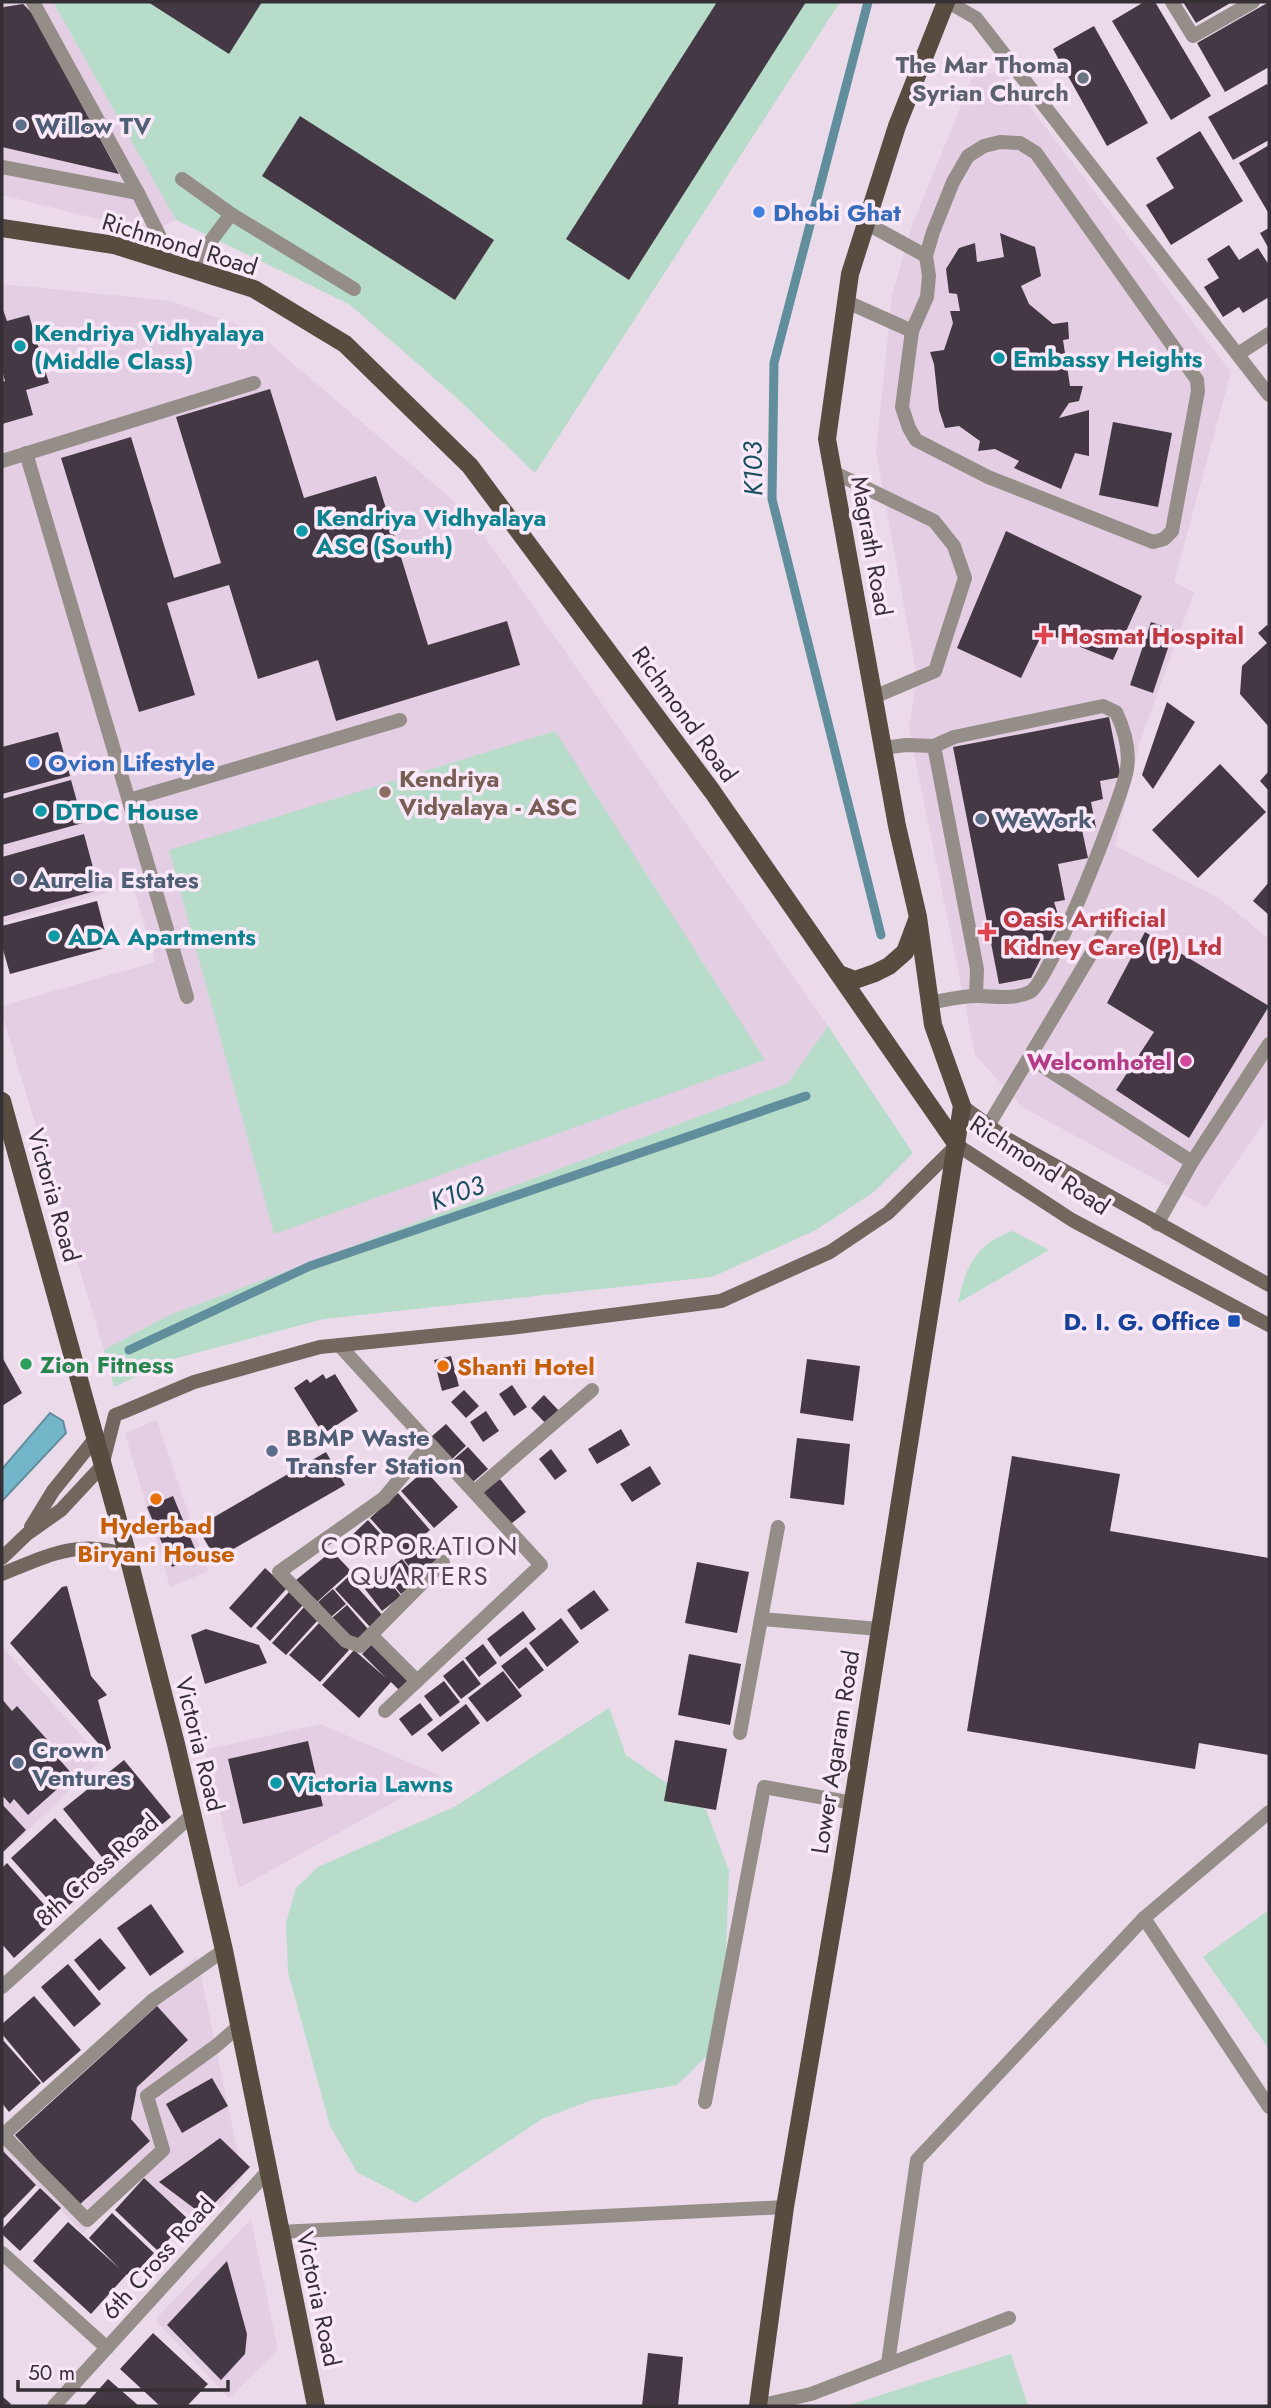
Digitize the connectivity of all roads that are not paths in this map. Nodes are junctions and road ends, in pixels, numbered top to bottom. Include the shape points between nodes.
1 (33, 2) edge
2 (947, 2) edge
3 (1172, 2) edge
4 (1253, 2) edge
5 (2, 167) edge
6 (182, 179) dead end
7 (138, 193) junction
8 (230, 214) junction
9 (866, 223) junction
10 (2, 228) edge
11 (926, 256) junction
12 (173, 263) junction
13 (190, 269) junction
14 (354, 289) dead end
15 (845, 302) junction
16 (912, 331) junction
17 (1269, 334) edge
18 (1238, 354) junction
19 (254, 383) dead end
20 (1269, 395) edge
21 (26, 453) junction
22 (2, 461) edge
23 (833, 472) junction
24 (874, 697) junction
25 (400, 720) dead end
26 (934, 746) junction
27 (883, 748) junction
28 (129, 800) junction
29 (918, 917) junction
30 (1109, 924) dead end
31 (839, 974) junction
32 (976, 996) junction
33 (187, 997) dead end
34 (929, 1003) junction
35 (1269, 1044) edge
36 (1030, 1058) junction
37 (2, 1101) edge
38 (962, 1106) junction
39 (988, 1126) junction
40 (957, 1145) junction
41 (1192, 1162) junction
42 (1157, 1224) junction
43 (1269, 1285) edge
44 (1269, 1325) edge
45 (339, 1345) junction
46 (592, 1391) dead end
47 (115, 1415) junction
48 (92, 1432) junction
49 (429, 1444) junction
50 (102, 1466) junction
51 (474, 1492) junction
52 (778, 1527) dead end
53 (27, 1534) junction
54 (128, 1556) junction
55 (2, 1559) edge
56 (443, 1562) dead end
57 (2, 1574) edge
58 (761, 1619) junction
59 (878, 1629) junction
60 (370, 1635) junction
61 (417, 1681) junction
62 (385, 1711) dead end
63 (740, 1733) dead end
64 (853, 1802) junction
65 (1269, 1812) edge
66 (192, 1815) junction
67 (1144, 1918) junction
68 (224, 1950) junction
69 (2, 1987) edge
70 (239, 2026) junction
71 (705, 2102) dead end
72 (1269, 2107) edge
73 (268, 2171) junction
74 (785, 2207) junction
75 (280, 2232) junction
76 (2, 2253) edge
77 (1009, 2318) dead end
78 (107, 2348) junction
79 (888, 2363) junction
80 (54, 2406) edge
81 (316, 2406) edge
82 (758, 2406) edge

1 - 7 street
2 - 9 main road, Magrath Road via 897,126
2 - 18 street via 976,18
3 - 4 street via 1193,36
5 - 7 street
6 - 8 street
7 - 12 street
8 - 13 street
8 - 14 street
9 - 11 street
9 - 15 main road, Magrath Road
10 - 12 main road, Richmond Road via 114,245
11 - 16 street via 927,297
11 - 16 street via 953,182 968,156 1000,142 1020,143 1036,153 1197,380 1199,391 1172,531 1153,542 988,478 916,440 902,407
12 - 13 main road, Richmond Road
13 - 31 main road, Richmond Road via 254,289 345,344 470,466 712,791
15 - 16 street
15 - 23 main road, Magrath Road via 827,439
17 - 18 street
18 - 20 street
19 - 21 street
21 - 22 street
21 - 28 street
23 - 24 main road, Magrath Road
23 - 24 street via 934,521 954,546 965,578 935,671
24 - 27 main road, Magrath Road
25 - 28 street
26 - 27 street
26 - 32 street via 977,969
26 - 32 street via 954,737 1103,706 1116,712 1125,731 1127,768 1112,817 1042,978 1031,992
27 - 29 main road, Magrath Road
28 - 33 street
29 - 31 main road via 905,952 889,966 855,980
29 - 34 main road, Magrath Road
30 - 36 street
31 - 40 main road, Richmond Road
32 - 34 street
34 - 38 main road, Magrath Road
35 - 41 street
36 - 39 street
36 - 41 street
37 - 48 main road, Victoria Road
38 - 39 street, Richmond Road
38 - 40 main road, Lower Agaram Road
39 - 42 street, Richmond Road
40 - 44 street, Richmond Road via 1072,1220
40 - 45 street via 888,1213 830,1252 721,1301
40 - 59 main road, Lower Agaram Road
41 - 42 street
42 - 43 street, Richmond Road
45 - 47 street via 194,1382
45 - 49 street
46 - 51 street
47 - 48 street
47 - 50 street
48 - 50 main road, Victoria Road
48 - 53 street
49 - 51 street
49 - 60 street via 384,1498 279,1572 346,1642 360,1646
50 - 53 street via 61,1510
50 - 54 main road, Victoria Road
51 - 61 street via 541,1565
52 - 58 street
53 - 55 street
54 - 57 street via 99,1548 66,1550
54 - 66 main road, Victoria Road
56 - 60 street
58 - 59 street
58 - 63 street
59 - 64 main road, Lower Agaram Road
60 - 61 street
61 - 62 street
64 - 71 street via 764,1787
64 - 74 main road, Lower Agaram Road
65 - 67 street
66 - 68 main road, Victoria Road
66 - 69 street, 8th Cross Road
67 - 72 street
67 - 79 street via 916,2160
68 - 70 main road, Victoria Road
68 - 70 street via 153,2000 3,2135 87,2220 163,2150 147,2096
70 - 73 main road, Victoria Road
73 - 75 main road, Victoria Road
73 - 78 street, 6th Cross Road
74 - 75 street
74 - 82 main road, Lower Agaram Road
75 - 81 main road, Victoria Road
76 - 78 street
77 - 79 street
78 - 80 street, 6th Cross Road
79 - 82 street via 811,2394

